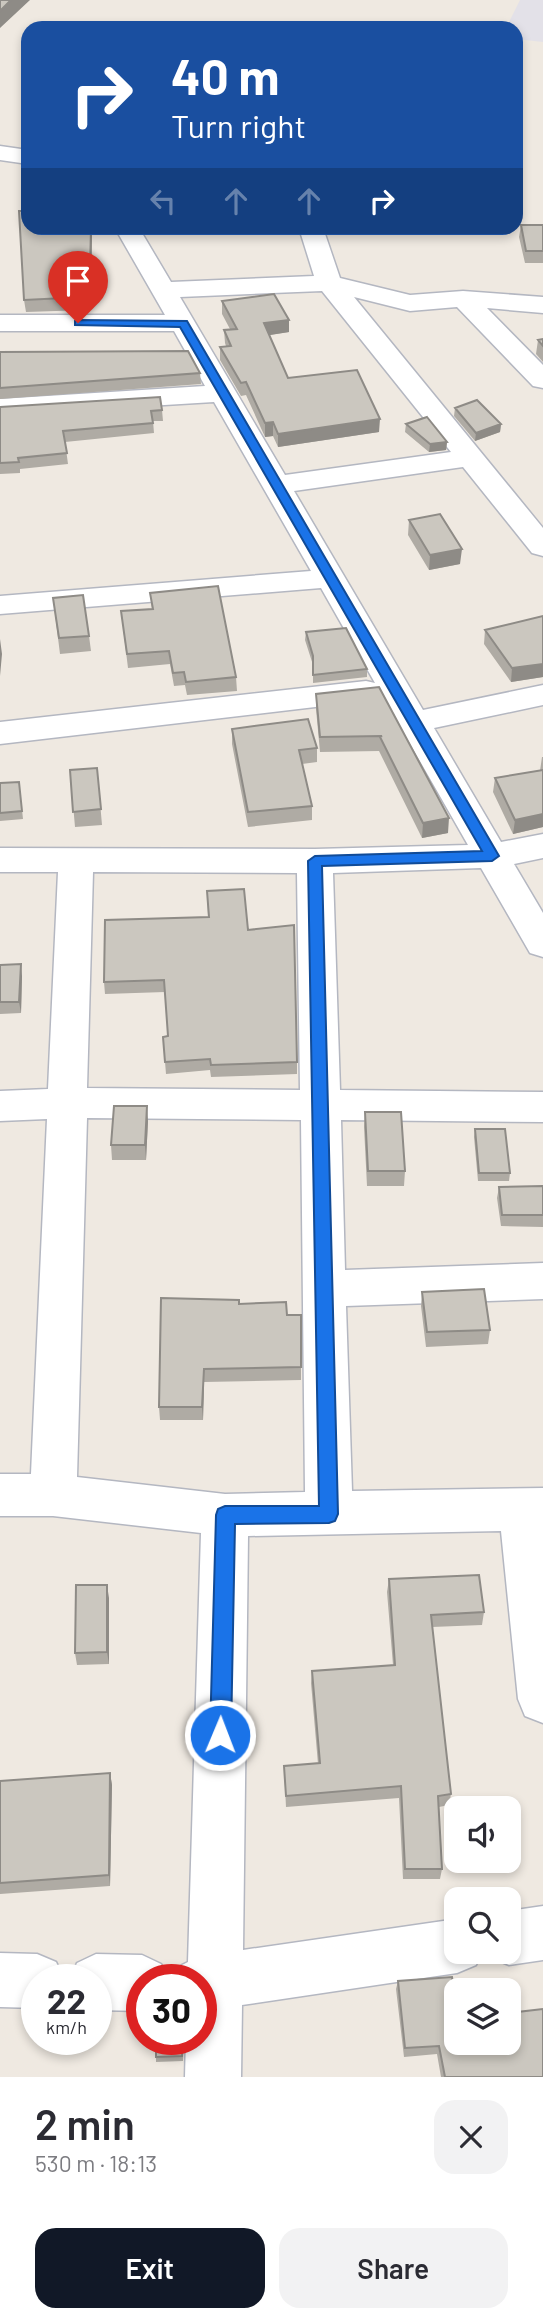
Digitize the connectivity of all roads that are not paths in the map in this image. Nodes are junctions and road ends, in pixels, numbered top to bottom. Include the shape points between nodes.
1 (0, 153) edge
2 (21, 156) edge
3 (131, 235) edge
4 (313, 235) edge
5 (329, 283) junction
6 (164, 290) junction
7 (463, 299) junction
8 (543, 305) edge
9 (0, 323) edge
10 (183, 323) junction
11 (543, 380) edge
12 (223, 393) junction
13 (0, 407) edge
14 (468, 458) junction
15 (277, 485) junction
16 (543, 547) edge
17 (331, 578) junction
18 (0, 605) edge
19 (394, 687) junction
20 (543, 695) edge
21 (415, 722) junction
22 (0, 733) edge
23 (543, 846) edge
24 (492, 856) junction
25 (0, 860) edge
26 (76, 860) junction
27 (315, 861) junction
28 (543, 944) edge
29 (68, 1102) junction
30 (0, 1106) edge
31 (319, 1107) junction
32 (543, 1107) edge
33 (543, 1281) edge
34 (323, 1289) junction
35 (0, 1495) edge
36 (52, 1495) junction
37 (532, 1509) edge
38 (329, 1514) junction
39 (225, 1515) junction
40 (543, 1699) edge
41 (543, 1933) edge
42 (521, 1936) edge
43 (444, 1948) edge
44 (209, 1964) edge
45 (0, 1980) edge
46 (21, 1981) edge
47 (217, 1983) edge
48 (212, 2055) edge
49 (213, 2077) edge

1 - 2 street
3 - 6 street
4 - 5 street
5 - 6 street
5 - 7 street via 410,303
5 - 14 street
6 - 10 street
7 - 8 street
7 - 11 street
9 - 10 street
10 - 12 street
12 - 13 street
12 - 15 street
14 - 15 street
14 - 16 street
15 - 17 street
17 - 18 street
17 - 19 street
19 - 21 street
19 - 22 street
20 - 21 street
21 - 24 street
23 - 24 street
24 - 27 street
24 - 28 street
25 - 26 street
26 - 27 street
26 - 29 street
27 - 31 street
29 - 30 street
29 - 31 street
29 - 36 street
31 - 32 street
31 - 34 street
33 - 34 street
34 - 38 street
35 - 36 street
36 - 39 street
37 - 38 street
37 - 40 street
38 - 39 street
39 - 44 street
41 - 42 street
43 - 47 street
45 - 46 street
48 - 49 street

